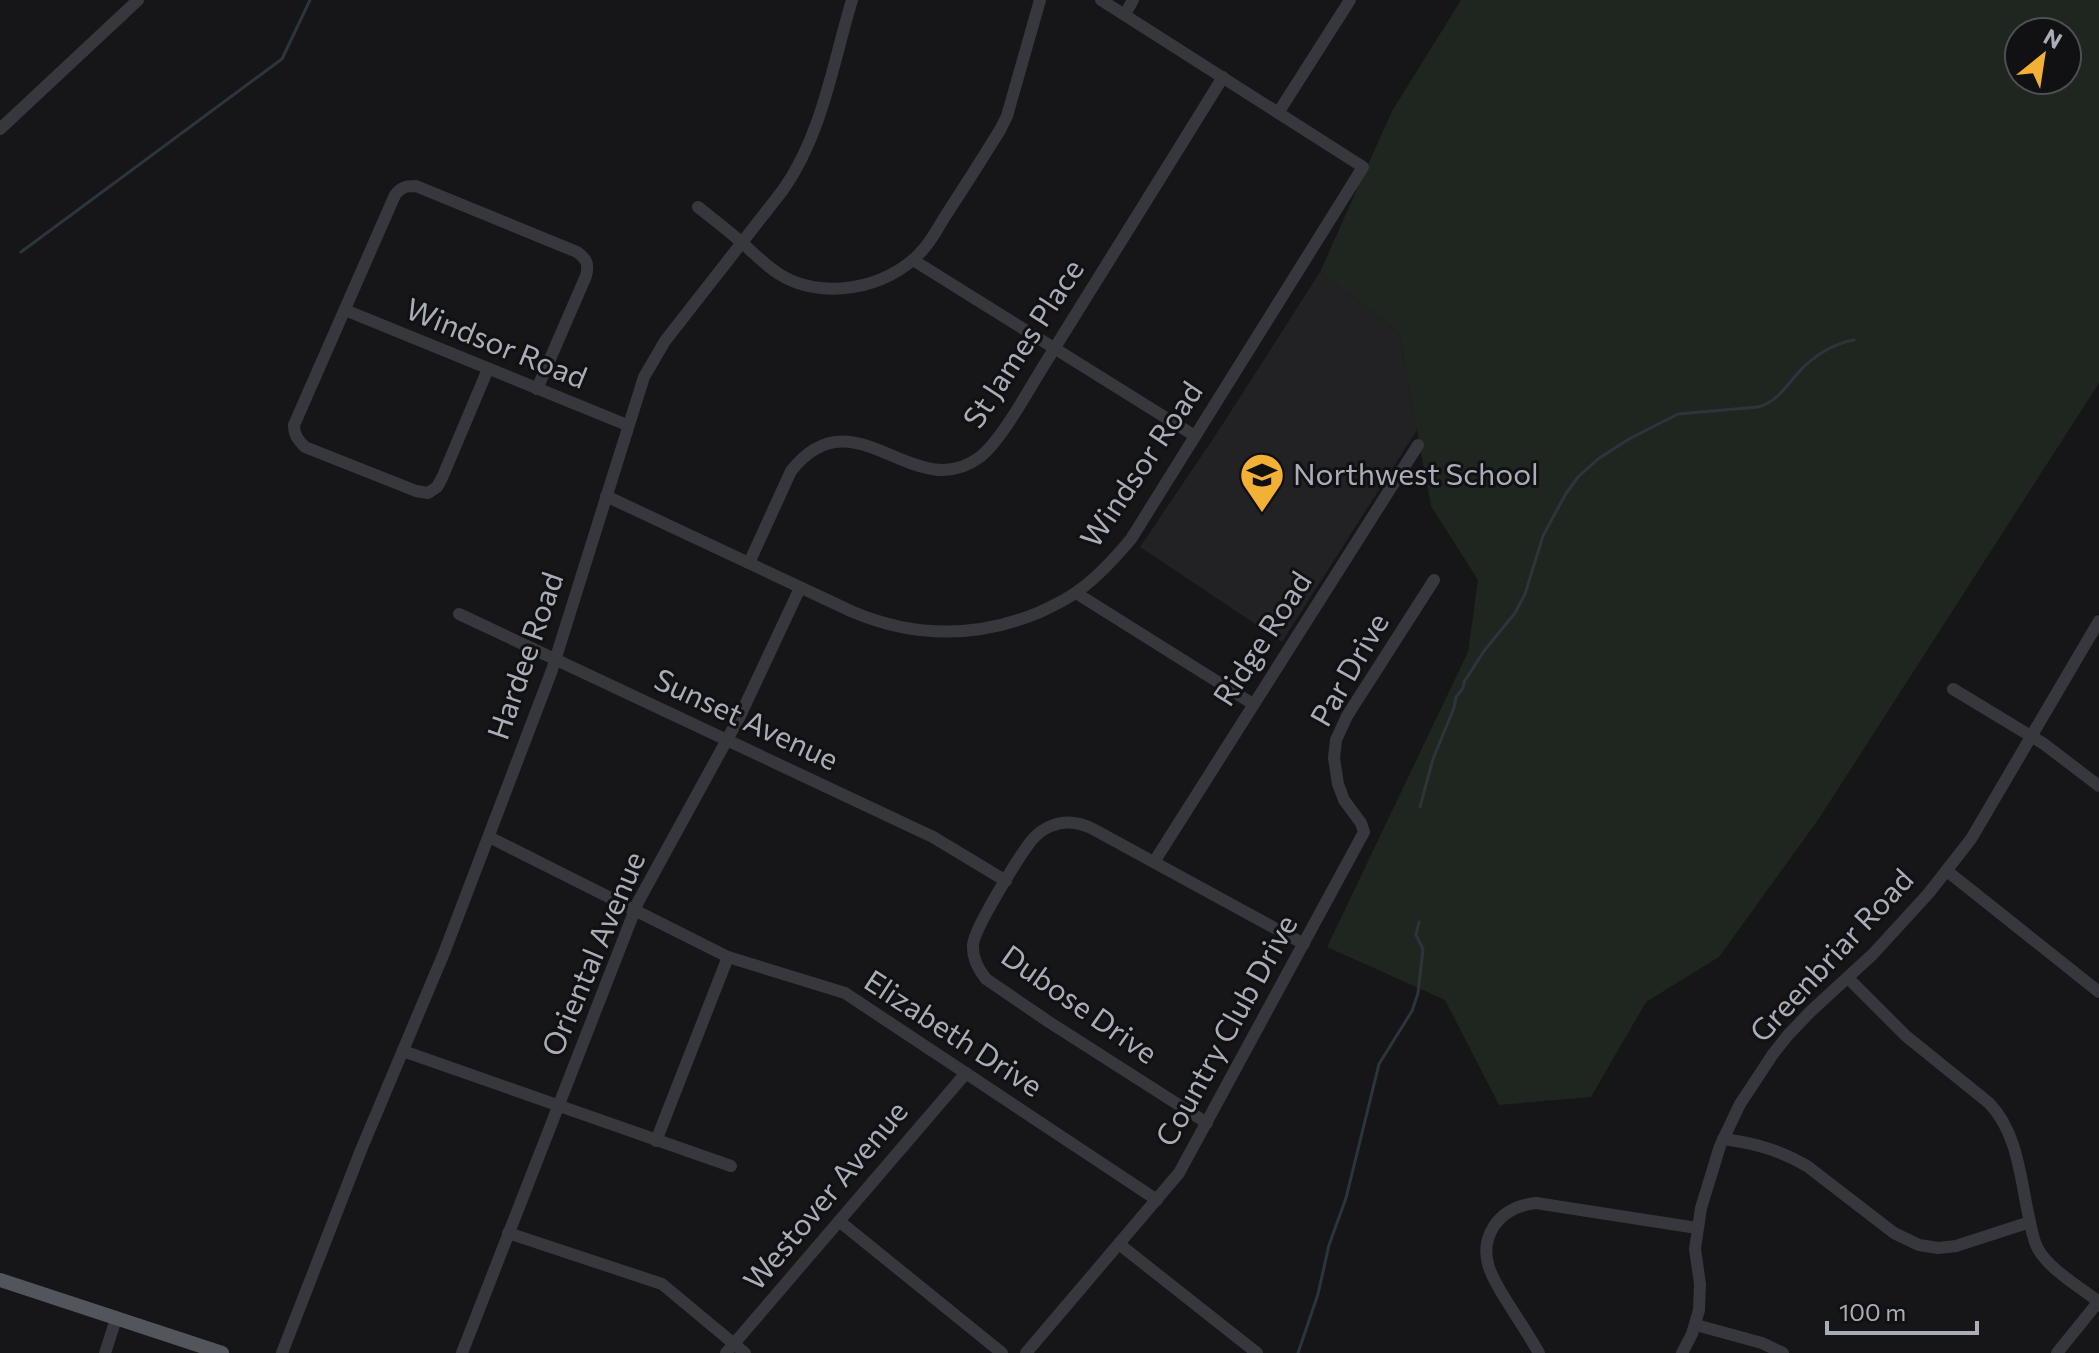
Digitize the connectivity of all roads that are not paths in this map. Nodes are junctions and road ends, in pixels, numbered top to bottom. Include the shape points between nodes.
1 (138, 0) edge
2 (852, 0) edge
3 (1040, 0) edge
4 (1101, 0) edge
5 (1133, 0) edge
6 (1350, 0) edge
7 (1125, 14) junction
8 (1223, 77) junction
9 (1278, 113) junction
10 (0, 129) edge
11 (698, 207) dead end
12 (741, 241) junction
13 (913, 260) junction
14 (345, 310) junction
15 (1055, 348) junction
16 (488, 369) junction
17 (537, 389) junction
18 (627, 425) junction
19 (1195, 436) junction
20 (1418, 445) dead end
21 (606, 496) junction
22 (749, 563) junction
23 (1434, 580) dead end
24 (800, 588) junction
25 (1076, 593) junction
26 (459, 614) dead end
27 (2099, 621) edge
28 (556, 660) junction
29 (1953, 689) dead end
30 (1253, 704) junction
31 (2032, 737) junction
32 (728, 740) junction
33 (2099, 786) edge
34 (1364, 832) joint
35 (489, 837) junction
36 (1154, 862) junction
37 (1947, 871) junction
38 (1006, 881) junction
39 (634, 911) junction
40 (1304, 944) junction
41 (728, 957) junction
42 (1848, 978) junction
43 (2099, 992) edge
44 (403, 1051) junction
45 (966, 1073) junction
46 (558, 1106) junction
47 (1207, 1123) junction
48 (1723, 1139) junction
49 (656, 1141) junction
50 (731, 1166) dead end
51 (1157, 1200) junction
52 (839, 1221) junction
53 (2030, 1222) junction
54 (1697, 1228) junction
55 (508, 1233) junction
56 (1119, 1244) junction
57 (0, 1280) edge
58 (2099, 1302) edge
59 (116, 1319) junction
60 (1696, 1325) junction
61 (730, 1349) edge
62 (105, 1353) edge
63 (222, 1353) edge
64 (282, 1353) edge
65 (462, 1353) edge
66 (745, 1353) edge
67 (1002, 1353) edge
68 (1026, 1353) edge
69 (1257, 1353) edge
70 (1539, 1353) edge
71 (1682, 1353) edge
72 (1783, 1353) edge
73 (2057, 1353) edge

1 - 10 street
2 - 12 street, Hardee Road via 807,145 787,183
3 - 13 street via 1007,116
4 - 7 street
5 - 7 street
6 - 9 street
7 - 8 street
8 - 9 street
8 - 15 street, St James Place
9 - 19 street, Windsor Road via 1363,167
11 - 12 street
12 - 13 street via 779,274 822,288 865,284
12 - 18 street, Hardee Road via 653,358
13 - 15 street
14 - 16 street, Windsor Road
14 - 16 street via 294,425 305,447 428,493 442,478
14 - 17 street via 401,188 416,186 577,252 589,266
15 - 19 street
15 - 22 street, St James Place via 990,448 969,464 932,470 855,442 830,444 808,454 791,471
16 - 17 street, Windsor Road
17 - 18 street, Windsor Road
18 - 21 street, Hardee Road
19 - 25 street, Windsor Road via 1131,539
20 - 30 street, Ridge Road
21 - 22 street, Windsor Road
21 - 28 street, Hardee Road
22 - 24 street, Windsor Road
23 - 34 street, Par Drive via 1336,740 1338,784
24 - 25 street, Windsor Road via 872,620 932,632 1007,624
24 - 32 street, Oriental Avenue
25 - 30 street
26 - 28 street, Sunset Avenue
27 - 31 street, Greenbriar Road
28 - 32 street, Sunset Avenue
28 - 35 street, Hardee Road
29 - 31 street
30 - 36 street, Ridge Road
31 - 33 street
31 - 37 street, Greenbriar Road
32 - 38 street, Sunset Avenue via 933,837
32 - 39 street, Oriental Avenue
34 - 40 street, Country Club Drive
35 - 39 street, Elizabeth Drive
35 - 44 street, Hardee Road
36 - 38 street, Dubose Drive via 1081,823 1059,823 1031,841
36 - 40 street, Dubose Drive
37 - 42 street, Greenbriar Road
37 - 43 street
38 - 47 street, Dubose Drive via 974,935 974,955 986,979
39 - 41 street, Elizabeth Drive
39 - 46 street, Oriental Avenue
40 - 47 street, Country Club Drive
41 - 45 street, Elizabeth Drive via 845,993
41 - 49 street
42 - 48 street, Greenbriar Road via 1773,1054
42 - 53 street via 2000,1116 2012,1139
44 - 46 street
44 - 64 street, Hardee Road
45 - 51 street, Elizabeth Drive
45 - 52 street, Westover Avenue
46 - 49 street
46 - 55 street, Oriental Avenue
47 - 51 street, Country Club Drive
48 - 53 street via 1794,1158 1894,1233 1919,1245 1956,1246
48 - 54 street, Greenbriar Road
49 - 50 street
51 - 56 street, Country Club Drive
52 - 61 street, Westover Avenue
52 - 67 street
53 - 58 street via 2046,1260
54 - 60 street, Greenbriar Road
54 - 70 street via 1536,1203 1506,1213 1491,1231 1487,1262
55 - 61 street via 662,1284
55 - 65 street, Oriental Avenue
56 - 68 street, Country Club Drive
56 - 69 street
57 - 59 main road
58 - 73 street
59 - 62 street
59 - 63 main road
60 - 71 street, Greenbriar Road
60 - 72 street
61 - 66 street

